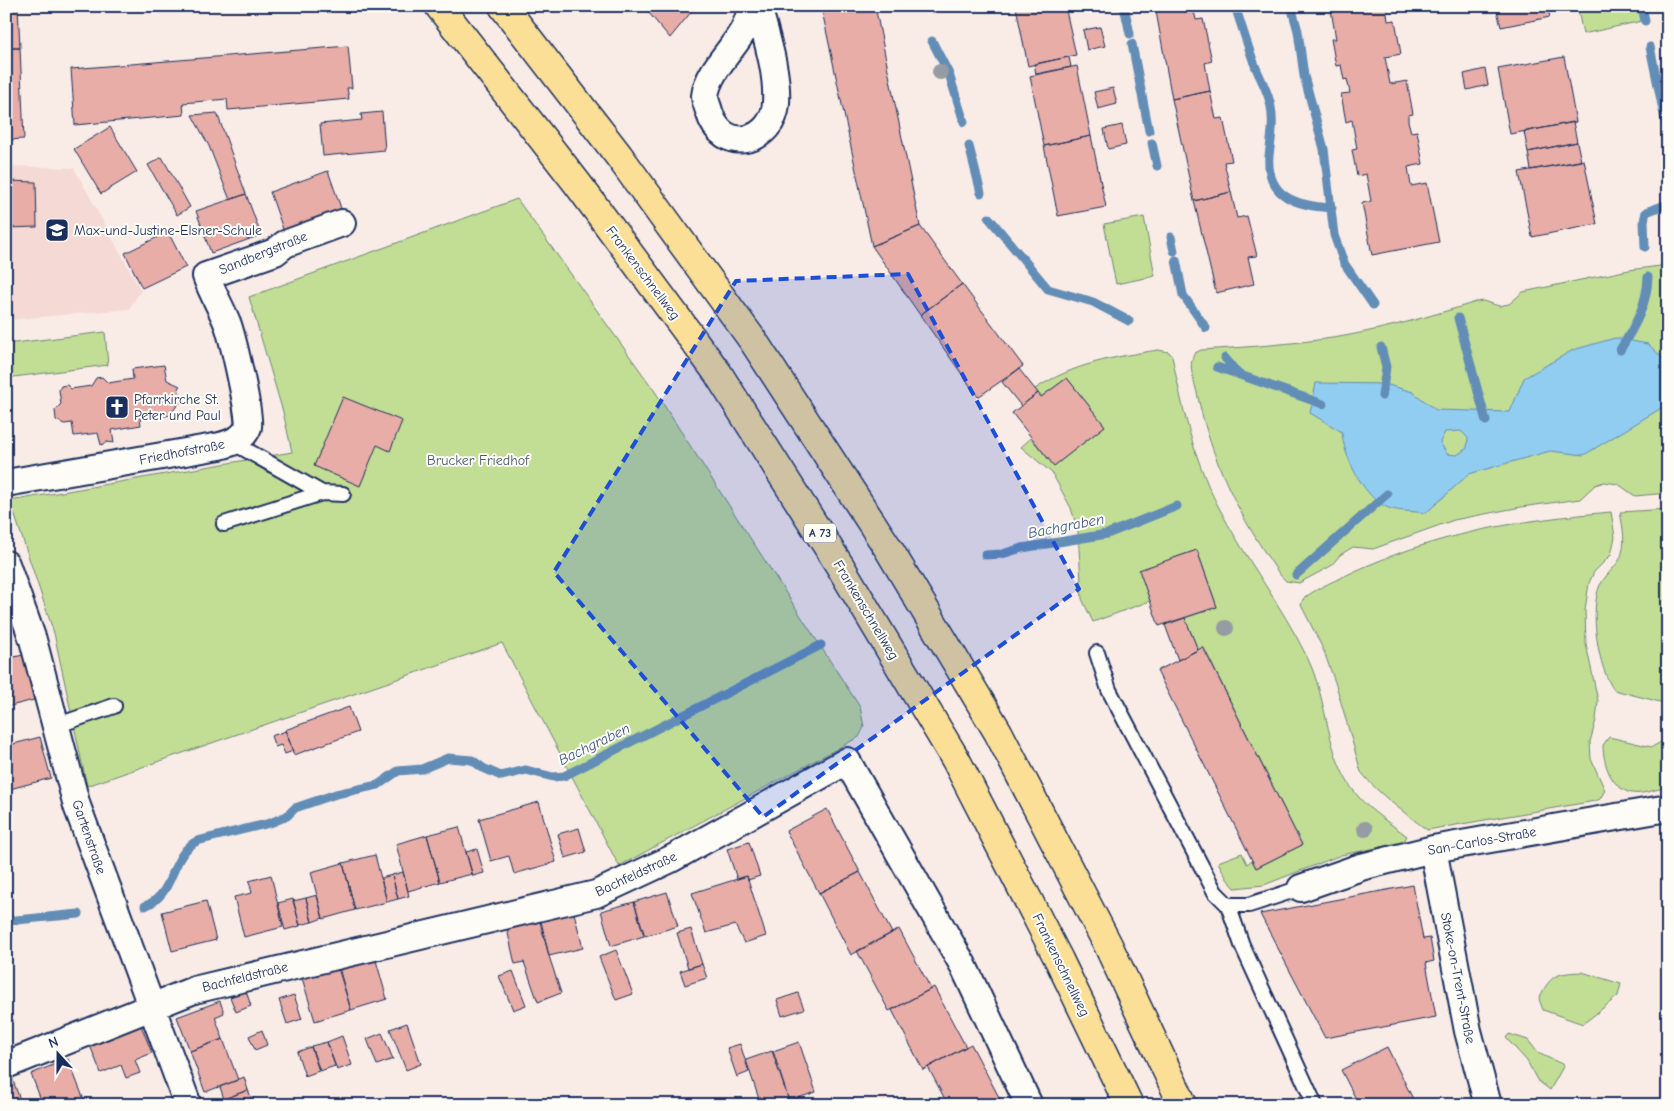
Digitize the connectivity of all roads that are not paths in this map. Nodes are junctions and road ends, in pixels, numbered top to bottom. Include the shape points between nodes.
1 (439, 6) edge
2 (503, 6) edge
3 (753, 6) edge
4 (758, 6) edge
5 (342, 223) dead end
6 (214, 298) joint
7 (232, 442) junction
8 (6, 482) edge
9 (322, 493) junction
10 (343, 494) dead end
11 (224, 524) dead end
12 (6, 564) edge
13 (1097, 653) dead end
14 (114, 706) dead end
15 (54, 726) junction
16 (1668, 808) edge
17 (1433, 849) junction
18 (1301, 888) joint
19 (1228, 905) junction
20 (150, 1006) junction
21 (6, 1065) edge
22 (188, 1105) edge
23 (1028, 1105) edge
24 (1128, 1105) edge
25 (1183, 1105) edge
26 (1315, 1105) edge
27 (1488, 1105) edge

1 - 24 highway, Frankenschnellweg / A 73 via 717,372 840,566 956,760 1059,960
2 - 25 highway via 619,156 754,342 888,548 998,732 1108,945
3 - 4 street via 744,30 716,69 705,97 721,134 733,139 747,140 757,135 769,124 776,105 774,72
5 - 6 street, Sandbergstraße via 285,244 275,252 206,276
6 - 7 street, Friedhofstraße via 228,324 248,418 248,427 242,436
7 - 8 street, Friedhofstraße
7 - 9 lane
9 - 10 lane
9 - 11 lane
12 - 15 street, Gartenstraße via 33,640
13 - 19 lane via 1109,690 1127,725 1215,892
14 - 15 lane
15 - 20 street, Gartenstraße via 77,806
16 - 17 street, San-Carlos-Straße
17 - 18 street, San-Carlos-Straße via 1361,867
17 - 27 street, Stoke-on-Trent-Straße via 1468,1031
18 - 19 lane via 1249,905
19 - 26 lane via 1246,954
20 - 21 street, Bachfeldstraße
20 - 22 street, Gartenstraße
20 - 23 street, Bachfeldstraße via 194,990 596,894 671,859 848,761 963,965

